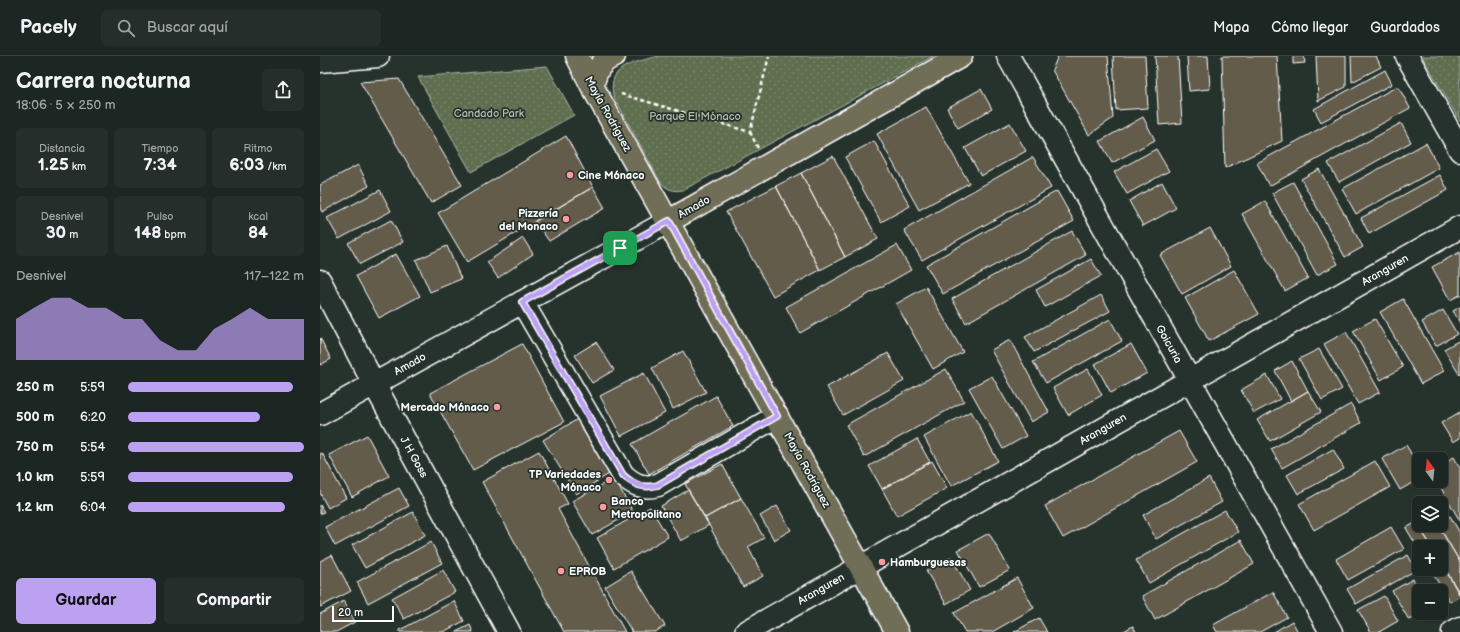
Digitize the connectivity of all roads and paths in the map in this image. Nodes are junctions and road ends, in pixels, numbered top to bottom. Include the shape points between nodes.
1 (378, 56) edge
2 (577, 56) edge
3 (614, 56) edge
4 (769, 56) edge
5 (961, 56) edge
6 (1008, 56) edge
7 (1407, 56) edge
8 (320, 62) edge
9 (592, 86) junction
10 (750, 132) junction
11 (759, 149) dead end
12 (1460, 150) edge
13 (669, 221) junction
14 (1460, 227) edge
15 (320, 282) edge
16 (522, 302) junction
17 (1190, 380) junction
18 (374, 384) junction
19 (320, 414) edge
20 (777, 416) junction
21 (861, 566) junction
22 (1460, 628) edge
23 (509, 632) edge
24 (746, 632) edge
25 (897, 632) edge
26 (1331, 632) edge
27 (1453, 632) edge

1 - 8 street
2 - 9 main road, Mayía Rodríguez
3 - 9 main road via 597,69
4 - 10 path
5 - 13 main road, Amado
6 - 17 street, Goicuria
7 - 12 street
9 - 10 path
9 - 13 main road, Mayía Rodríguez
10 - 11 path
13 - 16 street, Amado
13 - 20 main road, Mayía Rodríguez
14 - 17 street, Aranguren
15 - 18 street, J H Goss
16 - 18 street, Amado
16 - 20 street via 623,475 631,483 650,487 658,485
17 - 21 street, Aranguren
17 - 26 street, Goicuria
18 - 19 street, Amado
18 - 23 street, J H Goss
20 - 21 main road, Mayía Rodríguez
21 - 24 street, Aranguren
21 - 25 main road, Mayía Rodríguez
22 - 27 street

